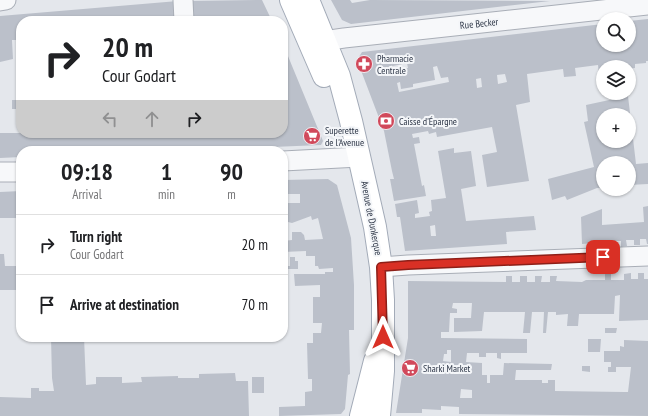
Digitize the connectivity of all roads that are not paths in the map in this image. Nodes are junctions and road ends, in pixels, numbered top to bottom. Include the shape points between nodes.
1 (0, 0) edge
2 (6, 0) edge
3 (183, 0) edge
4 (291, 0) edge
5 (308, 0) edge
6 (648, 5) edge
7 (184, 16) edge
8 (318, 42) junction
9 (358, 156) junction
10 (288, 161) edge
11 (0, 172) edge
12 (16, 172) edge
13 (648, 256) edge
14 (381, 267) junction
15 (383, 329) junction
16 (361, 416) edge
17 (379, 416) edge

1 - 2 street
3 - 7 street
4 - 8 main road, Avenue de Dunkerque
5 - 8 main road, Avenue de Dunkerque
6 - 8 street, Rue Becker
8 - 9 main road, Avenue de Dunkerque
9 - 10 street
9 - 14 main road, Avenue de Dunkerque via 372,209
11 - 12 street
13 - 14 street
14 - 15 main road, Avenue de Dunkerque
15 - 16 main road, Avenue de Dunkerque
15 - 17 main road, Avenue de Dunkerque

